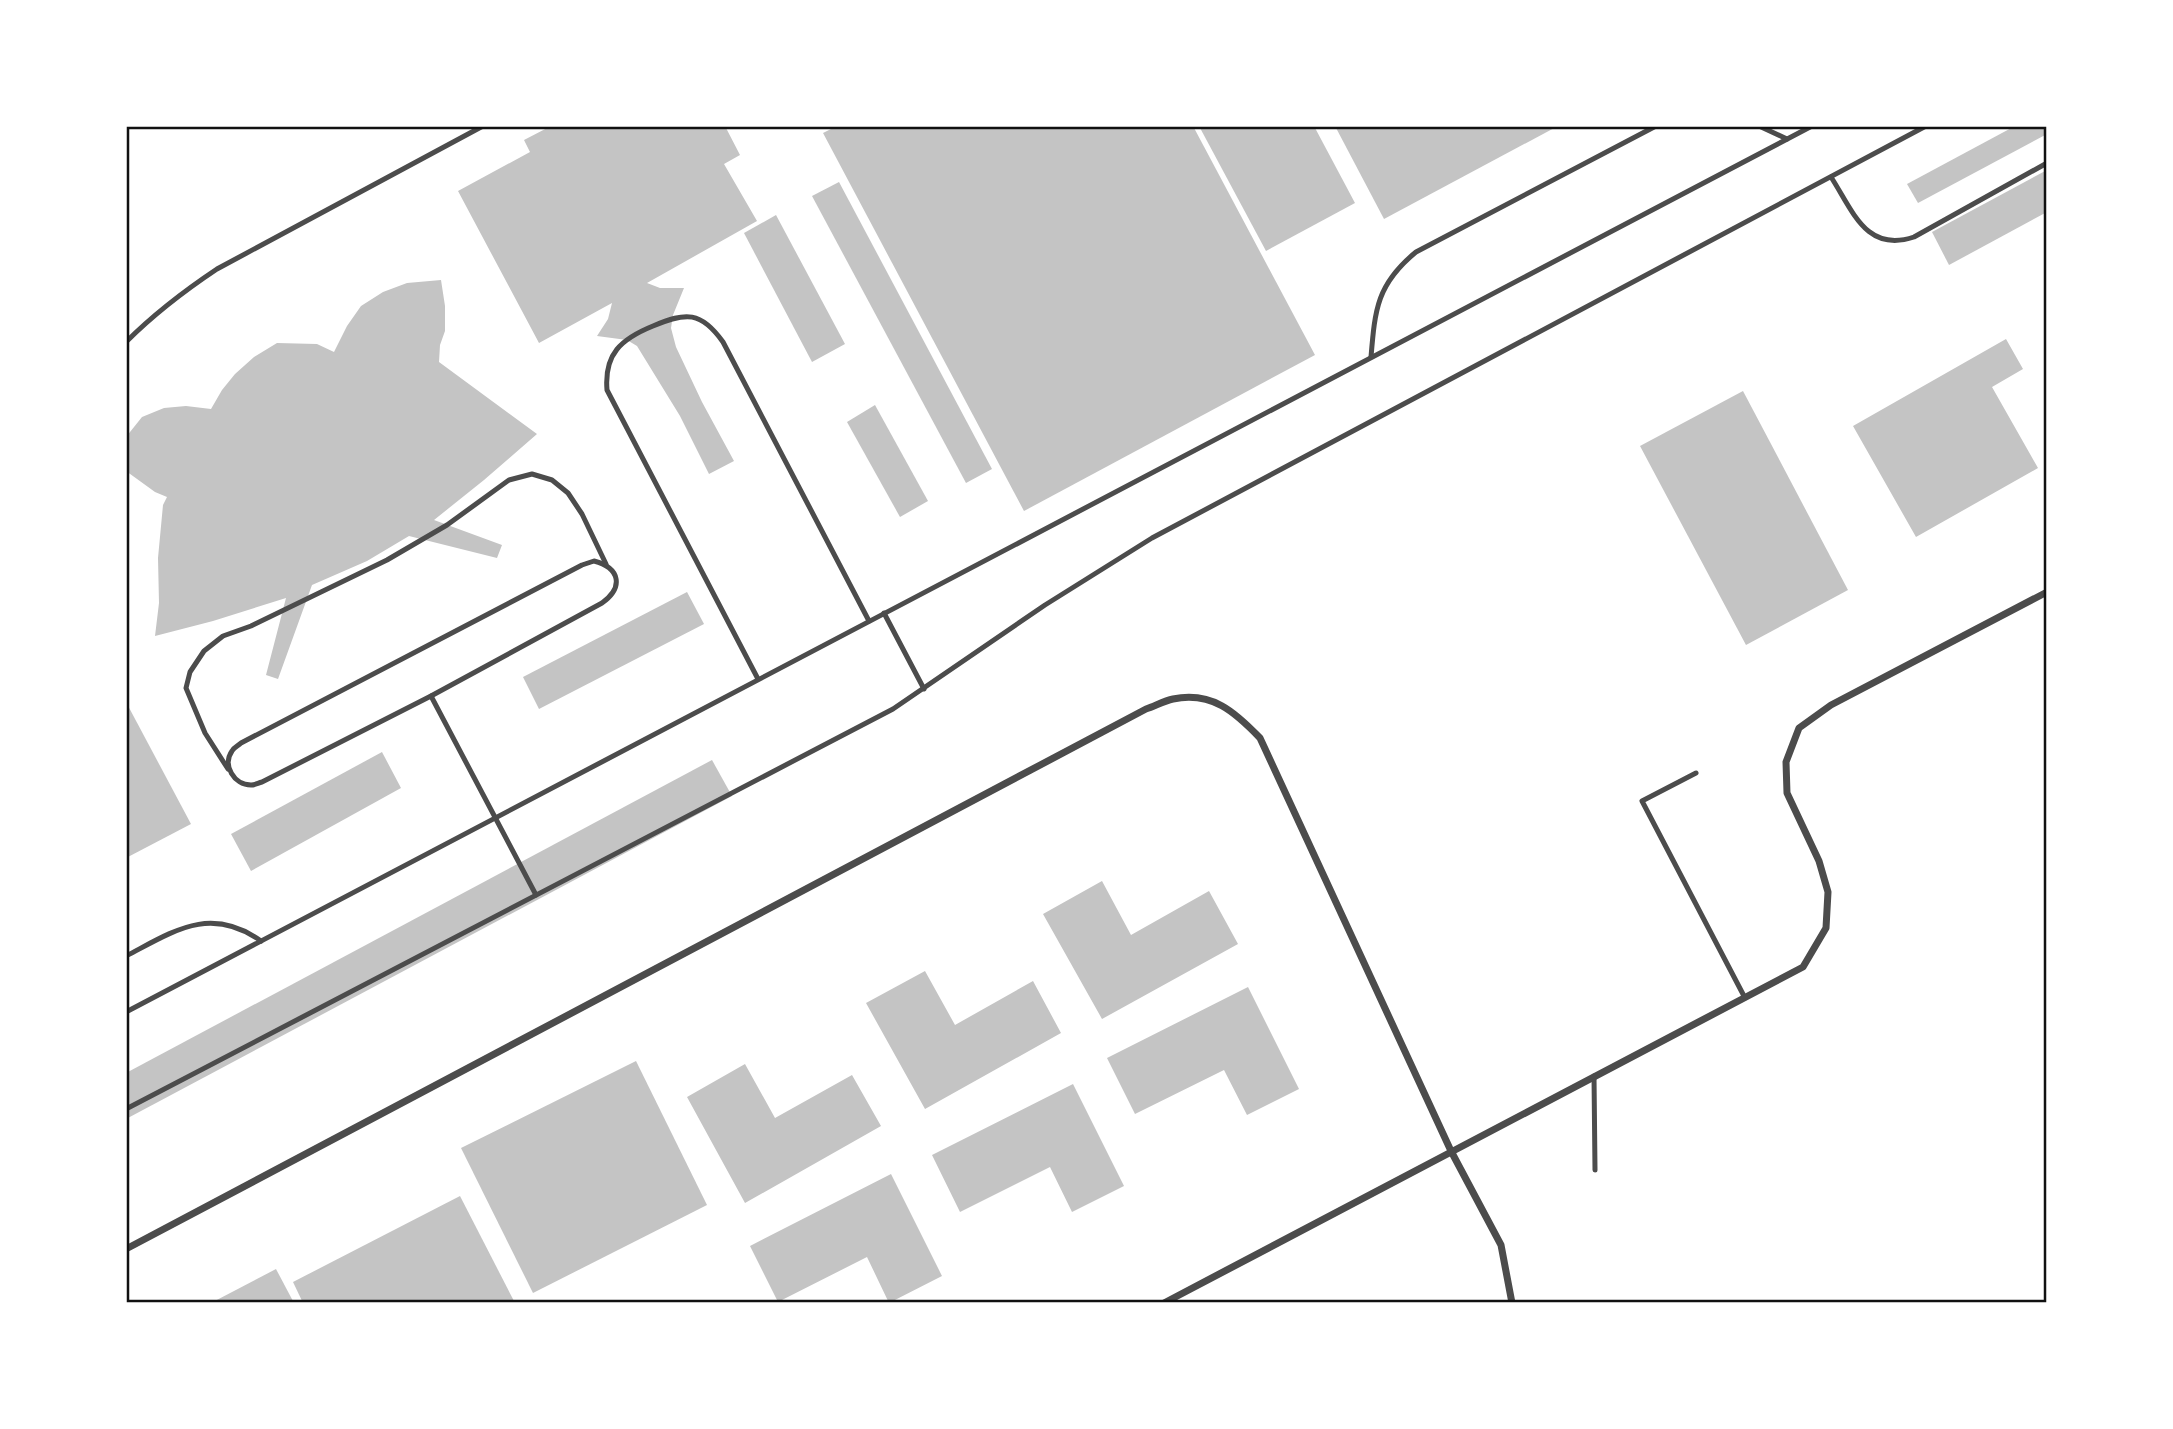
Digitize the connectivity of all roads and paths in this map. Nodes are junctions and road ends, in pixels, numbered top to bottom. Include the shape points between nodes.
1 (483, 126) edge
2 (1656, 126) edge
3 (1759, 126) edge
4 (1812, 126) edge
5 (1926, 126) edge
6 (1787, 139) junction
7 (2047, 163) edge
8 (1830, 177) junction
9 (126, 342) edge
10 (1371, 357) junction
11 (606, 564) junction
12 (2047, 592) edge
13 (884, 613) junction
14 (869, 621) junction
15 (758, 679) junction
16 (924, 689) junction
17 (431, 696) junction
18 (1696, 772) dead end
19 (231, 774) junction
20 (495, 818) junction
21 (536, 895) junction
22 (261, 941) junction
23 (126, 956) edge
24 (1745, 998) junction
25 (126, 1012) edge
26 (1594, 1076) junction
27 (126, 1109) edge
28 (1451, 1151) junction
29 (1595, 1170) dead end
30 (126, 1250) edge
31 (1164, 1303) edge
32 (1511, 1303) edge

1 - 9 lane via 217,269 181,293
2 - 10 lane via 1416,252 1394,273 1380,299
3 - 6 lane
4 - 6 lane
5 - 8 lane
6 - 10 lane
7 - 8 lane via 1899,242 1870,234
8 - 16 lane via 1152,538
10 - 13 lane
11 - 17 lane via 615,572 612,596
11 - 19 lane via 582,565 241,743 232,751
11 - 19 lane via 568,493 552,480 532,474 509,480 447,525 387,560 223,636 204,651 186,688 205,733
12 - 24 street via 1831,705 1799,728 1786,762 1787,793 1819,861 1828,892 1826,929 1803,967
13 - 14 lane
13 - 16 lane
14 - 15 lane
14 - 15 lane via 713,328 682,315 640,331 621,344 608,364 607,390
15 - 20 lane
16 - 21 lane
17 - 19 lane via 262,782 250,785
17 - 20 lane
18 - 24 lane via 1642,801
20 - 21 lane
20 - 22 lane
21 - 27 lane
22 - 23 lane via 234,926 200,923 180,928
22 - 25 lane
24 - 26 street
26 - 28 street
26 - 29 lane
28 - 30 street via 1260,738 1234,711 1202,697 1172,699
28 - 31 street
28 - 32 street via 1501,1245

